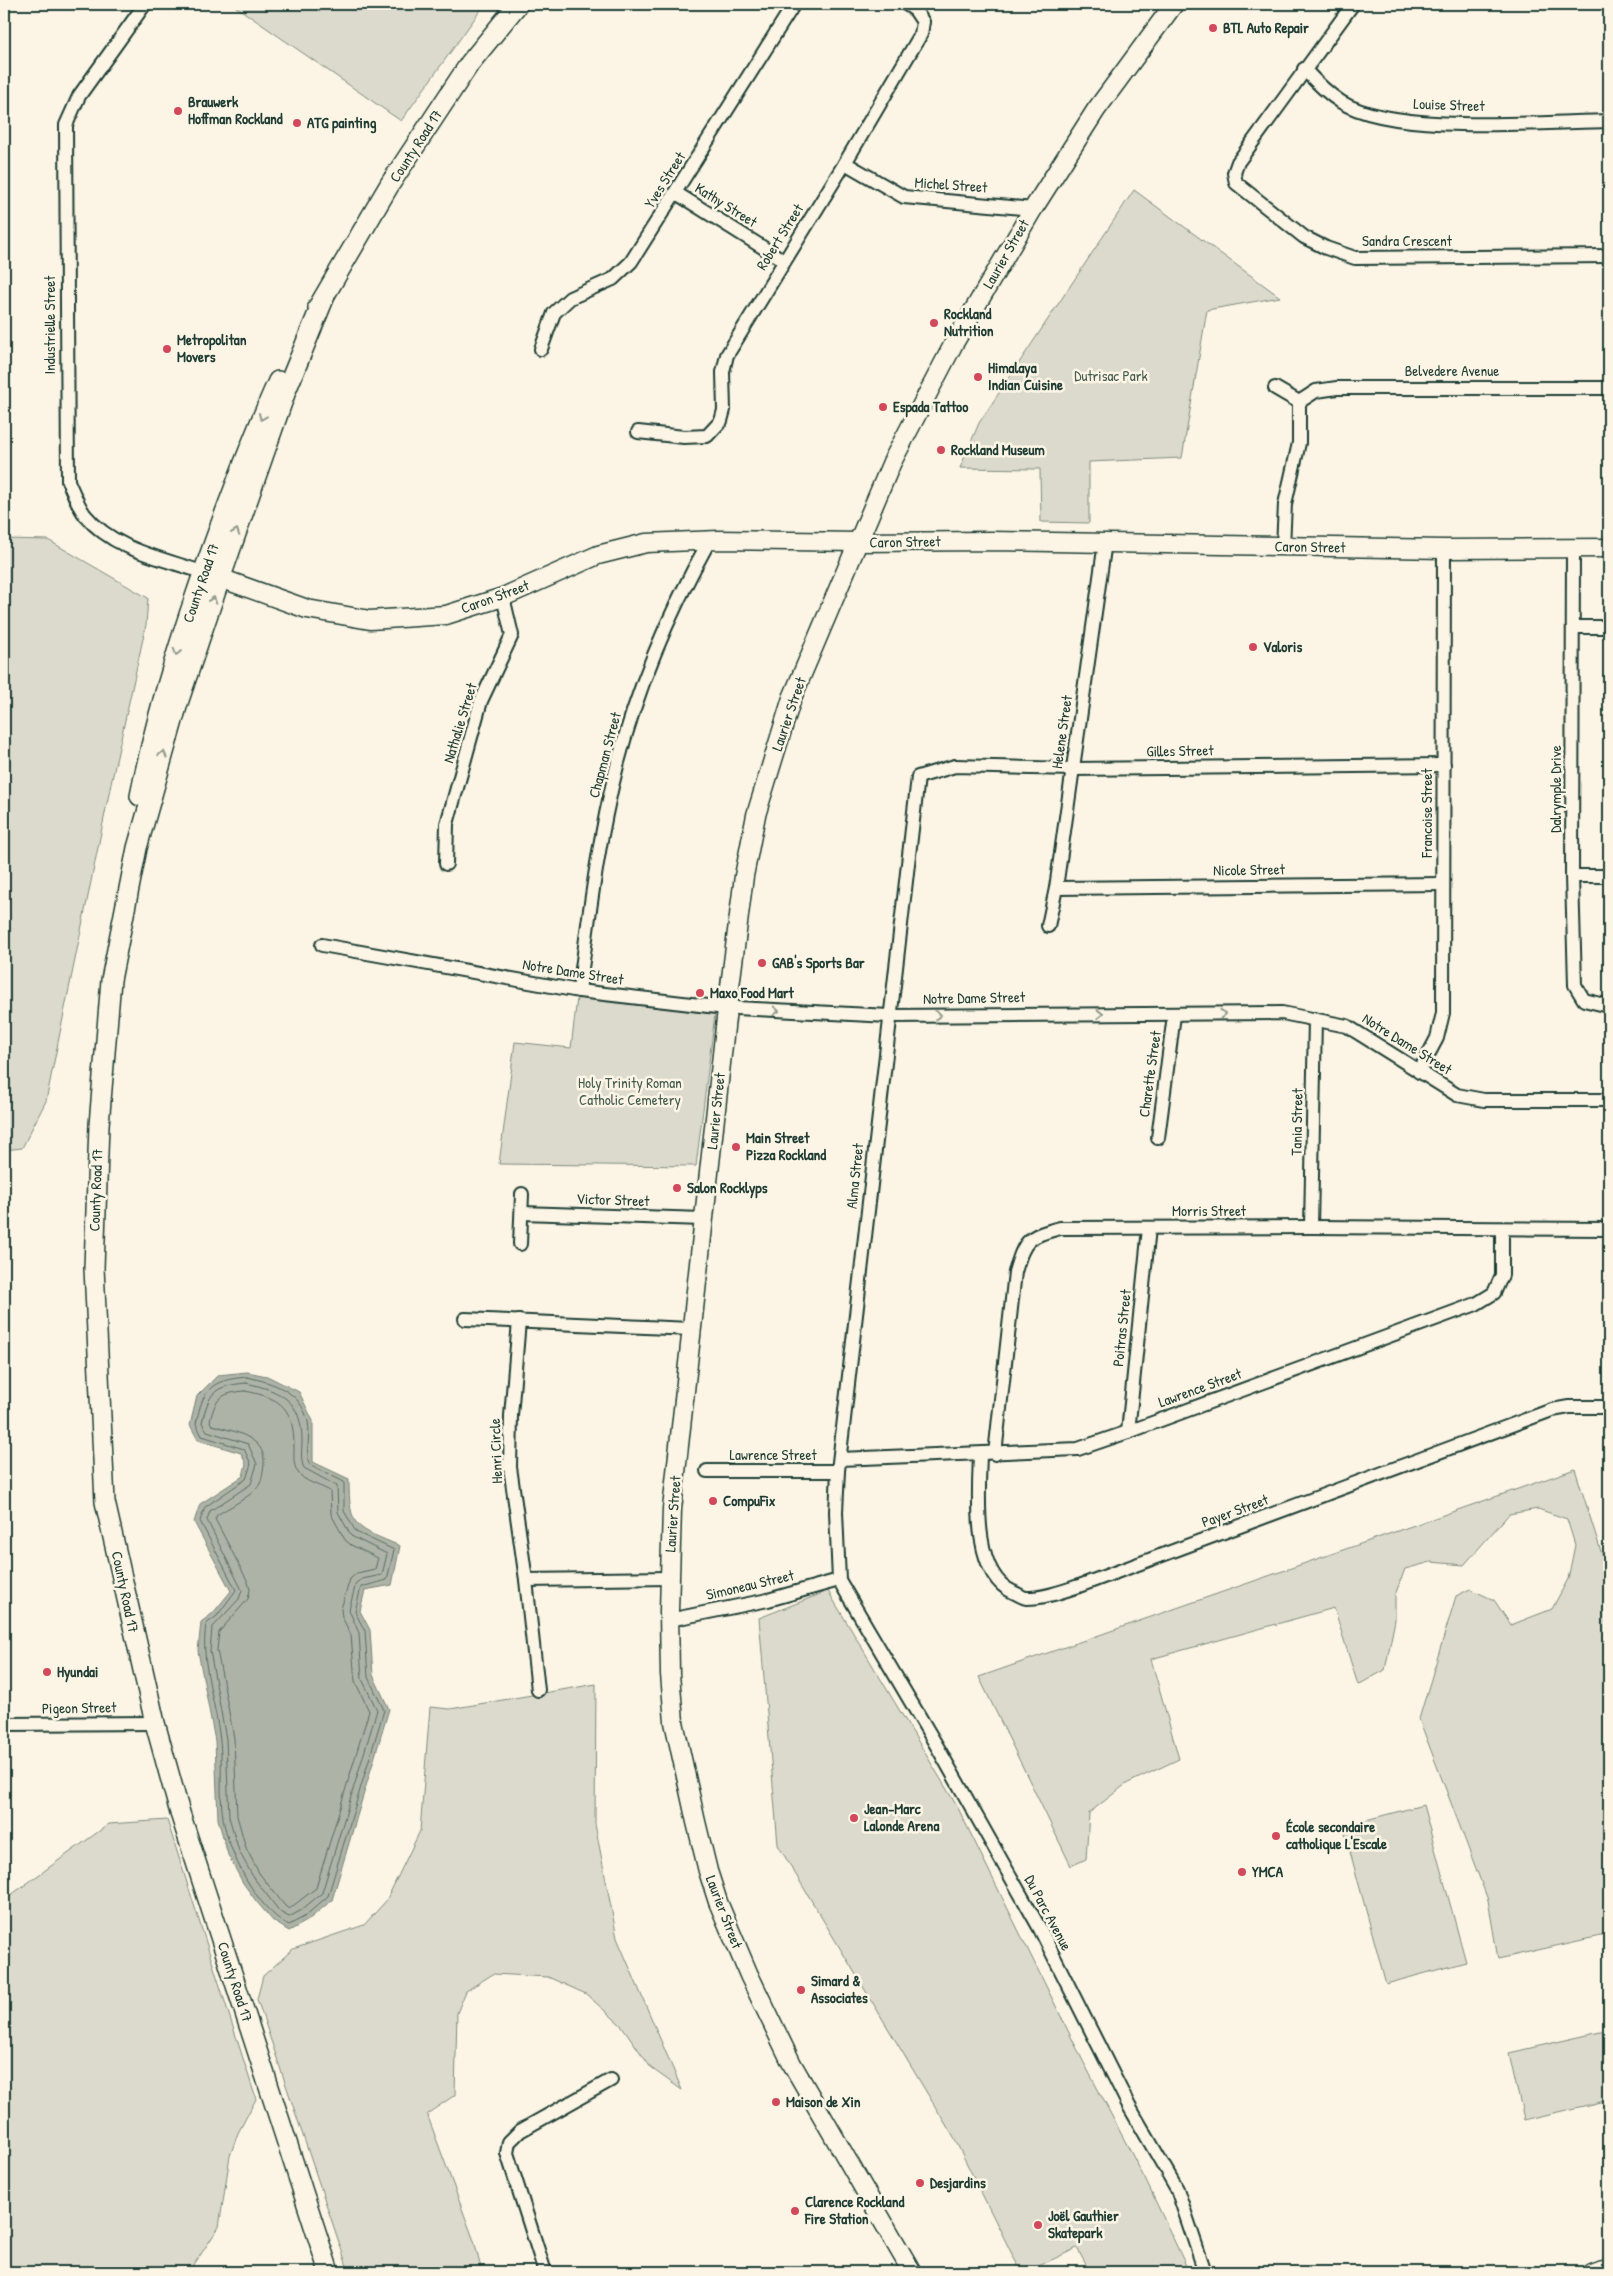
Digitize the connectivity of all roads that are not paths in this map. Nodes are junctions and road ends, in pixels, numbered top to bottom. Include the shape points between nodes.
1 (145, 4) edge
2 (518, 4) edge
3 (794, 4) edge
4 (906, 4) edge
5 (1174, 4) edge
6 (1353, 4) edge
7 (1304, 69) junction
8 (1609, 121) edge
9 (845, 163) junction
10 (676, 193) junction
11 (1033, 209) junction
12 (1609, 256) edge
13 (783, 260) junction
14 (540, 349) dead end
15 (1276, 388) dead end
16 (1609, 388) edge
17 (1299, 402) junction
18 (638, 432) dead end
19 (709, 541) junction
20 (857, 542) junction
21 (1105, 542) junction
22 (1283, 547) junction
23 (1609, 548) edge
24 (1444, 549) junction
25 (1574, 550) junction
26 (212, 575) junction
27 (502, 597) junction
28 (1573, 627) junction
29 (1609, 627) edge
30 (1444, 765) junction
31 (1073, 769) junction
32 (918, 777) joint
33 (446, 864) dead end
34 (1572, 876) junction
35 (1609, 876) edge
36 (1443, 884) junction
37 (1056, 888) junction
38 (1048, 926) dead end
39 (322, 945) dead end
40 (579, 991) junction
41 (1609, 1006) edge
42 (727, 1008) junction
43 (1174, 1015) junction
44 (889, 1016) junction
45 (1315, 1019) junction
46 (1419, 1072) junction
47 (1609, 1100) edge
48 (1158, 1138) dead end
49 (522, 1194) dead end
50 (522, 1213) junction
51 (703, 1219) junction
52 (1311, 1227) junction
53 (1149, 1228) junction
54 (1609, 1228) edge
55 (1502, 1229) junction
56 (520, 1244) dead end
57 (465, 1319) dead end
58 (519, 1321) junction
59 (691, 1329) junction
60 (1609, 1407) edge
61 (1128, 1432) junction
62 (980, 1454) junction
63 (995, 1454) junction
64 (839, 1465) junction
65 (707, 1471) dead end
66 (670, 1578) junction
67 (526, 1580) junction
68 (839, 1580) junction
69 (669, 1620) junction
70 (538, 1690) dead end
71 (154, 1723) junction
72 (4, 1724) edge
73 (611, 2080) dead end
74 (1609, 2266) edge
75 (329, 2272) edge
76 (545, 2272) edge
77 (912, 2272) edge
78 (1205, 2272) edge
79 (1593, 2272) edge

1 - 26 street, Industrielle Street via 79,96 66,125 68,481 85,515 108,538
2 - 26 main road, County Road 17 via 470,63 390,184 296,342 248,451
3 - 10 street, Yves Street
4 - 9 street, Robert Street via 923,22 921,34
5 - 11 main road, Laurier Street via 1096,110
6 - 7 street, Sandra Crescent
7 - 8 street, Louise Street via 1342,103 1400,120 1465,123
7 - 12 street, Sandra Crescent via 1238,162 1234,173 1236,183 1304,237 1354,258
9 - 11 street, Michel Street via 904,198
9 - 13 street, Robert Street
10 - 13 street, Kathy Street
10 - 14 street, Yves Street via 631,262 613,279 570,298 554,313
11 - 20 main road, Laurier Street via 953,346 892,462
13 - 18 street, Robert Street via 727,355 721,421 707,436
15 - 17 street
16 - 17 street, Belvedere Avenue via 1337,388 1316,391
17 - 22 street via 1299,443 1285,504
19 - 20 main road, Caron Street
19 - 27 main road, Caron Street via 634,544 598,555
19 - 40 street, Chapman Street via 690,575 641,688 617,766 596,866
20 - 21 main road, Caron Street
20 - 42 main road, Laurier Street via 792,698 756,815 744,876
21 - 22 main road, Caron Street
21 - 31 street, Helene Street
22 - 24 main road, Caron Street
23 - 25 main road, Caron Street
24 - 25 main road, Caron Street
24 - 30 street, Francoise Street
25 - 28 street, Dalrymple Drive
26 - 27 main road, Caron Street via 307,609 370,620 446,614
26 - 71 main road, County Road 17 via 172,667 142,783 129,848 128,886 111,980 99,1125 94,1268 105,1502
27 - 33 street, Nathalie Street via 512,635 481,701 447,824
28 - 29 street
28 - 34 street, Dalrymple Drive
30 - 31 street, Gilles Street
30 - 36 street, Francoise Street
31 - 32 street, Gilles Street via 955,766
31 - 37 street, Helene Street
32 - 44 street, Alma Street
34 - 35 street
34 - 41 street, Dalrymple Drive via 1575,985 1584,1000
36 - 37 street, Nicole Street
36 - 46 street, Francoise Street via 1443,1013 1437,1038
37 - 38 street, Helene Street
39 - 40 street, Notre Dame Street
40 - 42 street, Notre Dame Street
42 -> 44 street, Notre Dame Street
42 - 51 main road, Laurier Street
44 -> 43 street, Notre Dame Street
43 -> 45 street, Notre Dame Street via 1282,1013
43 - 48 street, Charette Street
44 - 64 street, Alma Street
45 - 46 street, Notre Dame Street via 1347,1026
45 - 52 street, Tania Street
46 - 47 street, Notre Dame Street via 1457,1095 1484,1100
49 - 50 street
50 - 51 street, Victor Street
50 - 56 street
51 - 59 main road, Laurier Street
52 - 53 street, Morris Street
52 - 55 street, Morris Street
53 - 61 street, Poitras Street
53 - 63 street, Morris Street via 1060,1228 1036,1234 1022,1249 1015,1272
54 - 55 street, Morris Street
55 - 61 street, Lawrence Street via 1502,1275 1494,1292 1476,1304
57 - 58 street
58 - 59 street
58 - 67 street, Henri Circle via 510,1467
59 - 66 main road, Laurier Street via 673,1493
60 - 62 street, Payer Street via 1552,1410 1079,1586 1026,1598 1005,1589 990,1569 982,1546 978,1498
61 - 63 street, Lawrence Street via 1078,1449
62 - 63 street, Lawrence Street
62 - 64 street, Lawrence Street
64 - 65 street, Lawrence Street
64 - 68 street, Alma Street via 836,1512
66 - 67 street
66 - 69 main road, Laurier Street
67 - 70 street, Henri Circle
68 - 69 street, Simoneau Street via 768,1600
68 - 78 street, Du Parc Avenue via 1039,1927 1129,2106 1177,2190
69 - 77 main road, Laurier Street via 676,1732 699,1838 718,1902 748,1975 792,2064
71 - 72 street, Pigeon Street
71 - 75 main road, County Road 17 via 180,1813
73 - 76 street via 520,2131 509,2142 507,2153
74 - 79 main road

